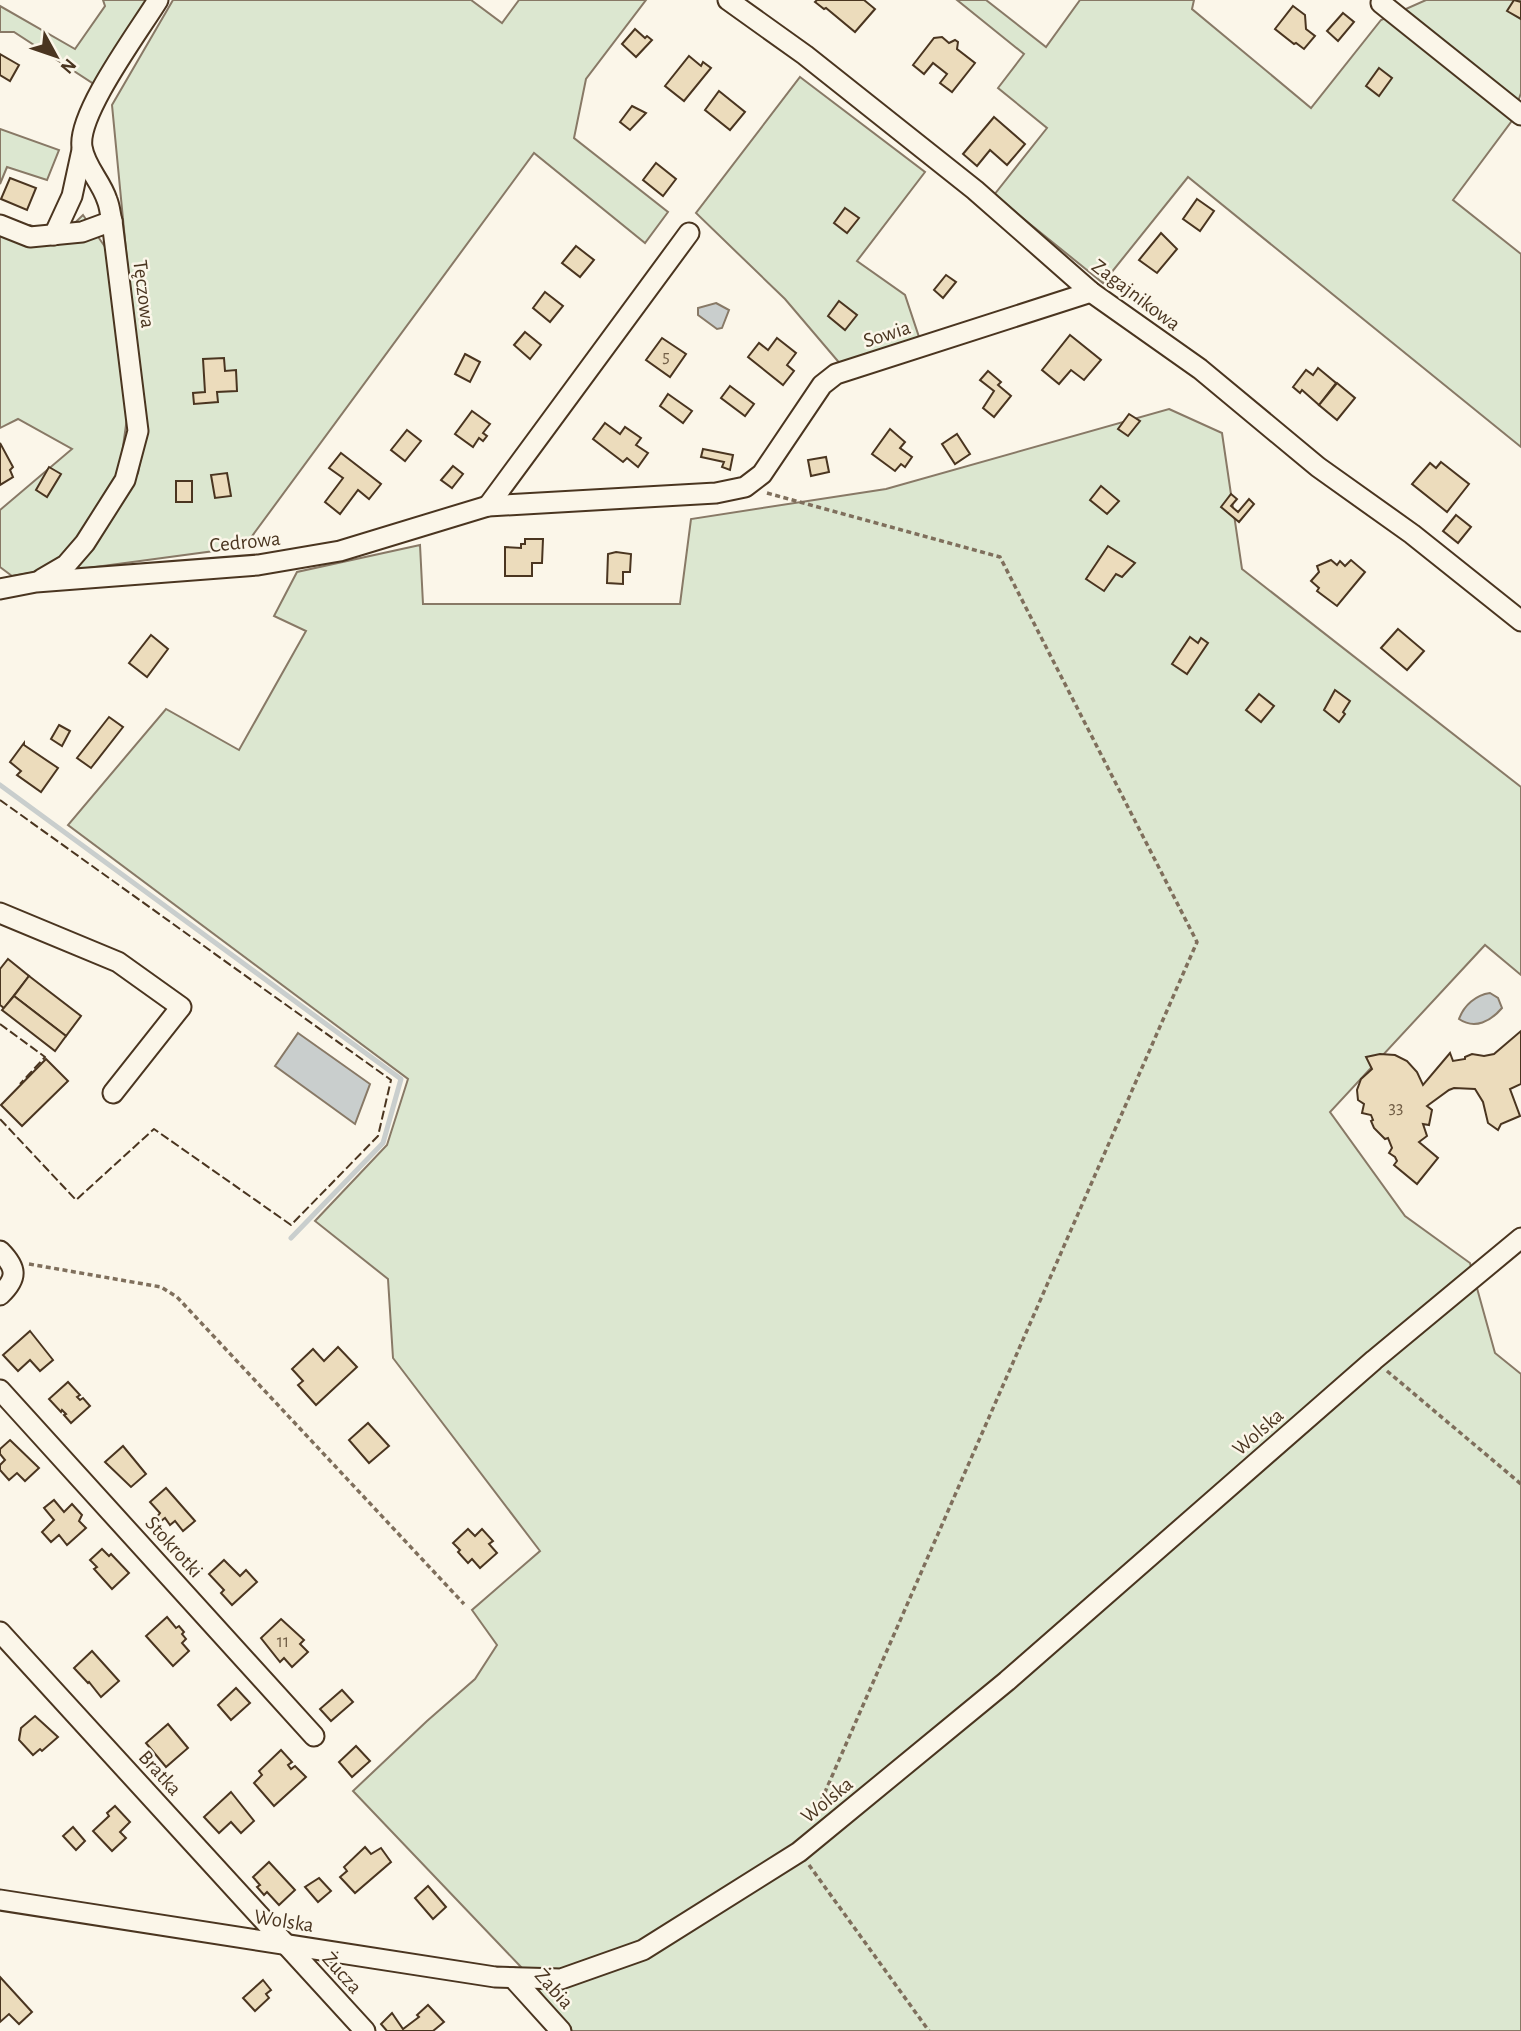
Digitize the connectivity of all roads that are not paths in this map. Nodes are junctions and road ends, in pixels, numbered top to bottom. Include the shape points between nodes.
1 (158, 0) edge
2 (728, 0) edge
3 (1381, 3) dead end
4 (1521, 115) edge
5 (82, 149) junction
6 (112, 221) junction
7 (0, 225) edge
8 (689, 233) dead end
9 (54, 235) junction
10 (1091, 292) junction
11 (745, 487) joint
12 (488, 506) junction
13 (36, 582) junction
14 (0, 589) edge
15 (1521, 621) edge
16 (0, 913) edge
17 (113, 1093) dead end
18 (1521, 1238) edge
19 (5, 1256) edge
20 (0, 1295) edge
21 (0, 1390) edge
22 (0, 1632) edge
23 (314, 1736) dead end
24 (0, 1900) edge
25 (286, 1945) junction
26 (513, 1978) junction
27 (365, 2031) edge
28 (561, 2031) edge

1 - 5 street via 93,104 81,134
2 - 10 street, Zagajnikowa via 975,190
3 - 4 street
5 - 6 street, Tęczowa via 107,199
5 - 9 street via 72,196
6 - 9 street via 82,232
6 - 13 street, Tęczowa via 138,431 125,480 85,543 66,565
7 - 9 street via 30,237
8 - 12 street
10 - 11 street, Sowia via 836,374 822,386 762,474
10 - 15 street, Zagajnikowa via 1200,369 1318,467
11 - 12 street, Cedrowa via 716,494
12 - 13 street, Cedrowa via 340,551 272,563
13 - 14 street, Cedrowa
16 - 17 street via 118,962 181,1007
18 - 26 street, Wolska via 1374,1360 1007,1681 799,1852 643,1950 561,1979
19 - 20 street via 14,1274 11,1285
21 - 23 street, Stokrotki
22 - 25 street, Bratka
24 - 25 street, Wolska
25 - 26 street, Wolska
25 - 27 street, Żucza
26 - 28 street, Żabia

